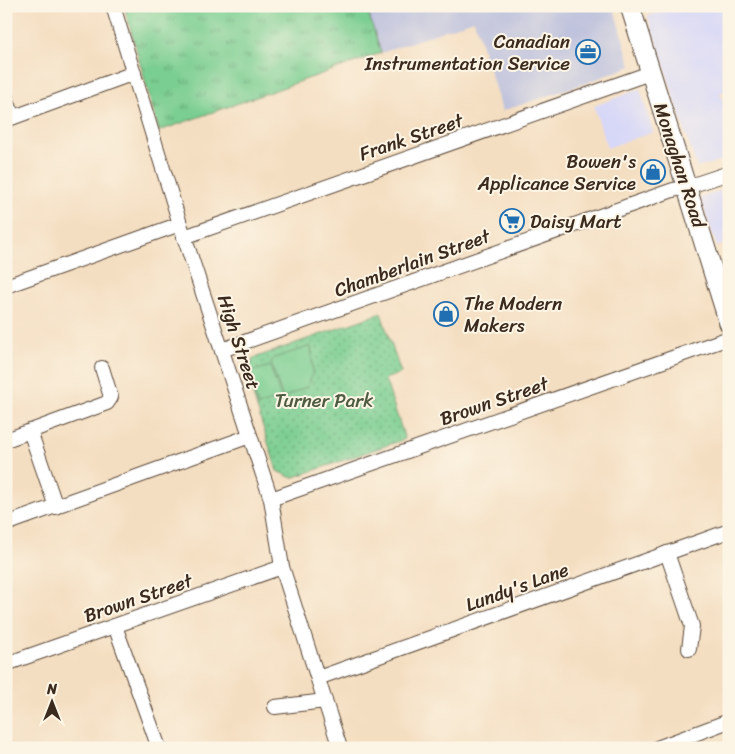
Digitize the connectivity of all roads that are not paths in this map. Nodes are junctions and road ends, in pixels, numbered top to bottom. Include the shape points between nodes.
1 (113, 6) edge
2 (630, 6) edge
3 (134, 73) junction
4 (650, 73) junction
5 (6, 97) edge
6 (10, 118) edge
7 (729, 173) edge
8 (687, 187) junction
9 (182, 231) junction
10 (6, 286) edge
11 (729, 323) edge
12 (729, 338) edge
13 (222, 350) junction
14 (102, 368) dead end
15 (30, 431) junction
16 (250, 436) junction
17 (6, 440) edge
18 (271, 499) junction
19 (56, 507) junction
20 (6, 524) edge
21 (729, 532) edge
22 (667, 553) junction
23 (282, 567) junction
24 (115, 626) junction
25 (689, 649) dead end
26 (6, 664) edge
27 (318, 678) junction
28 (325, 701) junction
29 (275, 707) dead end
30 (729, 721) edge
31 (159, 748) edge
32 (340, 748) edge
33 (657, 748) edge

1 - 3 street, High Street
2 - 4 main road, Monaghan Road
3 - 6 street
3 - 9 street, High Street
4 - 8 main road, Monaghan Road
4 - 9 street, Frank Street
5 - 6 street
7 - 8 street, Chamberlain Street
8 - 11 main road, Monaghan Road
8 - 13 street, Chamberlain Street
9 - 10 street, Frank Street
9 - 13 street, High Street
12 - 18 street, Brown Street
13 - 16 street, High Street
14 - 15 street via 111,397 107,403
15 - 17 street
15 - 19 street
16 - 18 street, High Street
16 - 19 street
18 - 23 street, High Street
19 - 20 street
21 - 22 street, Lundy's Lane
22 - 25 street via 692,626
22 - 27 street, Lundy's Lane
23 - 24 street, Brown Street
23 - 27 street, High Street
24 - 26 street, Brown Street
24 - 31 street
27 - 28 street, High Street
28 - 29 street
28 - 32 street, High Street
30 - 33 street

